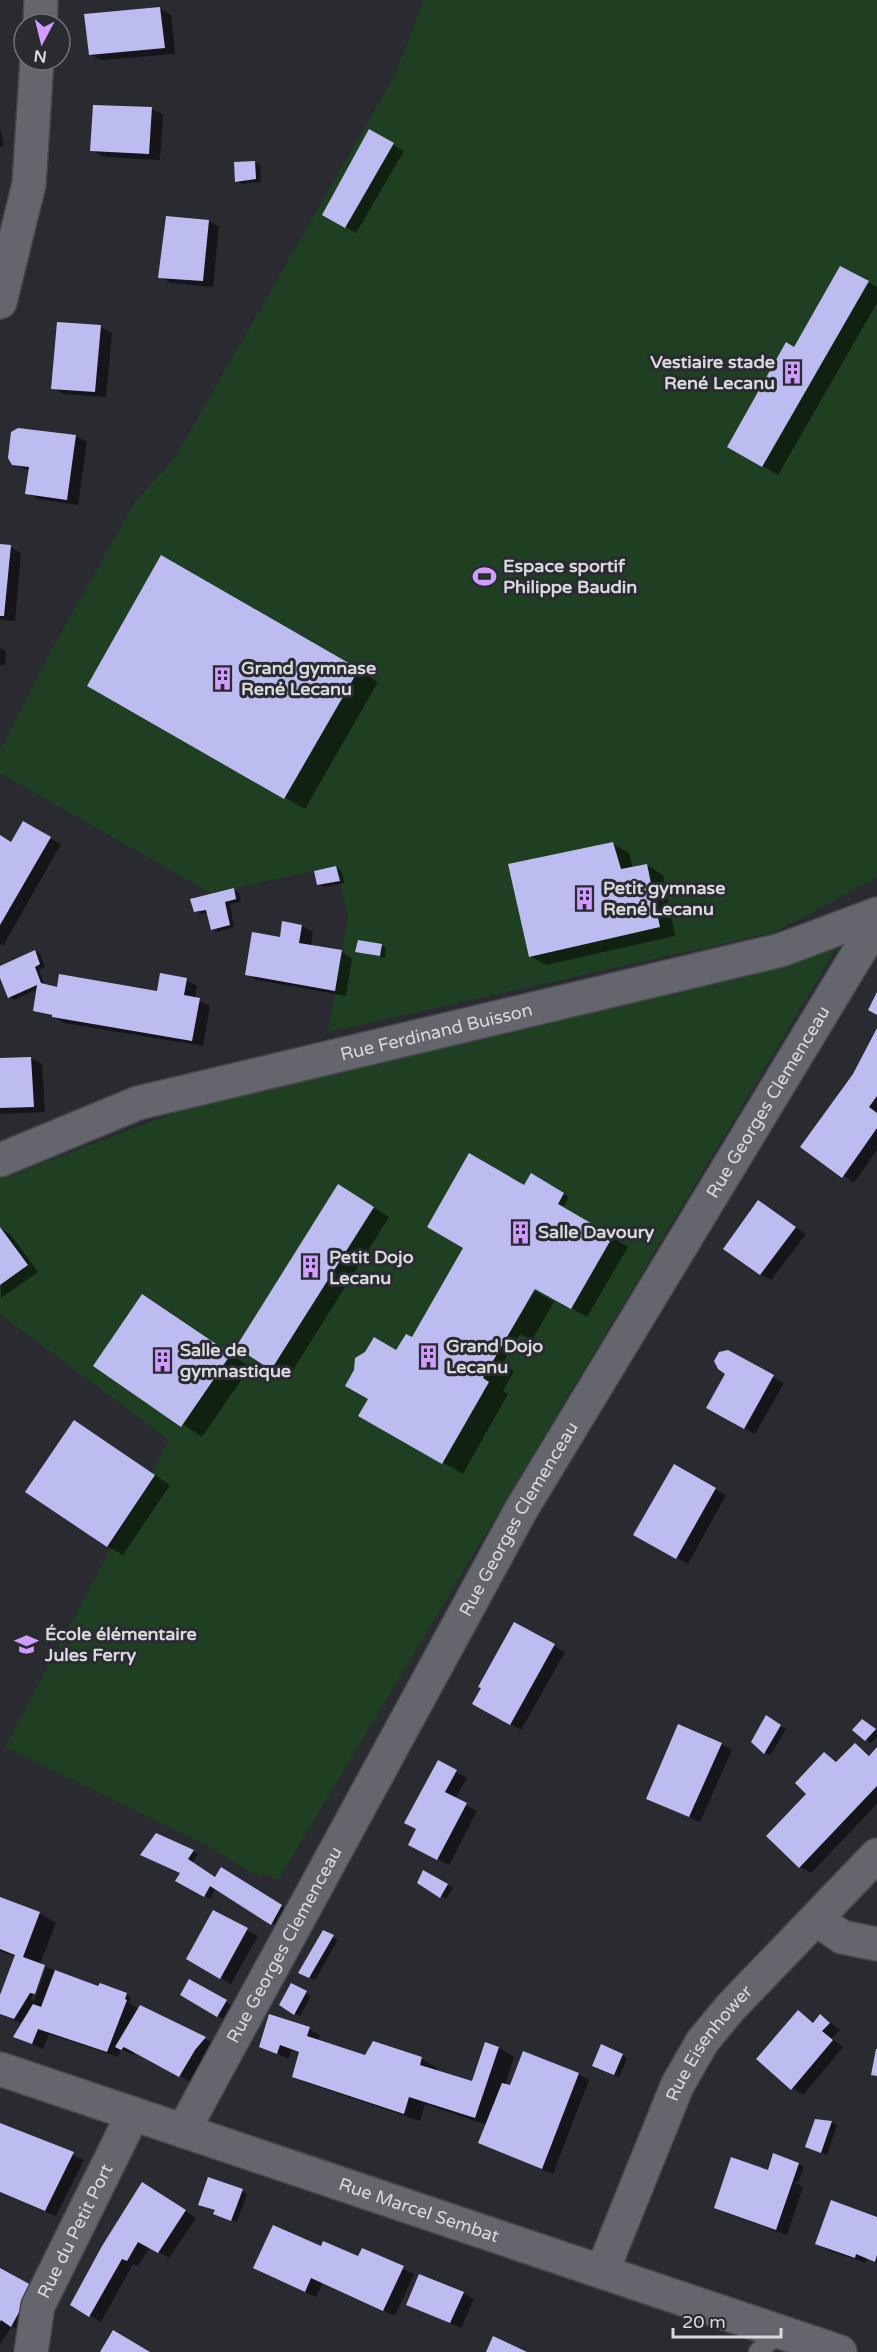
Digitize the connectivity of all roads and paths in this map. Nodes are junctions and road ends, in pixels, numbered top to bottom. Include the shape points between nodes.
1 (36, 72) edge
2 (0, 302) edge
3 (877, 914) edge
4 (877, 922) edge
5 (0, 1160) edge
6 (877, 1855) edge
7 (816, 1919) junction
8 (877, 1944) edge
9 (0, 2069) edge
10 (132, 2114) junction
11 (183, 2131) junction
12 (602, 2272) junction
13 (769, 2342) edge
14 (31, 2352) edge
15 (840, 2352) edge

1 - 2 street via 29,184
3 - 5 street, Rue Ferdinand Buisson via 781,950 138,1103
4 - 11 street, Rue Georges Clemenceau via 521,1510
6 - 7 street, Rue Eisenhower
7 - 8 street via 842,1937
7 - 12 street, Rue Eisenhower via 702,2042 677,2086
9 - 10 street, Rue Marcel Sembat
10 - 11 street, Rue Marcel Sembat
10 - 14 street, Rue du Petit Port via 38,2306
11 - 12 street, Rue Marcel Sembat
12 - 13 street, Rue Marcel Sembat
13 - 15 street, Rue Marcel Sembat

